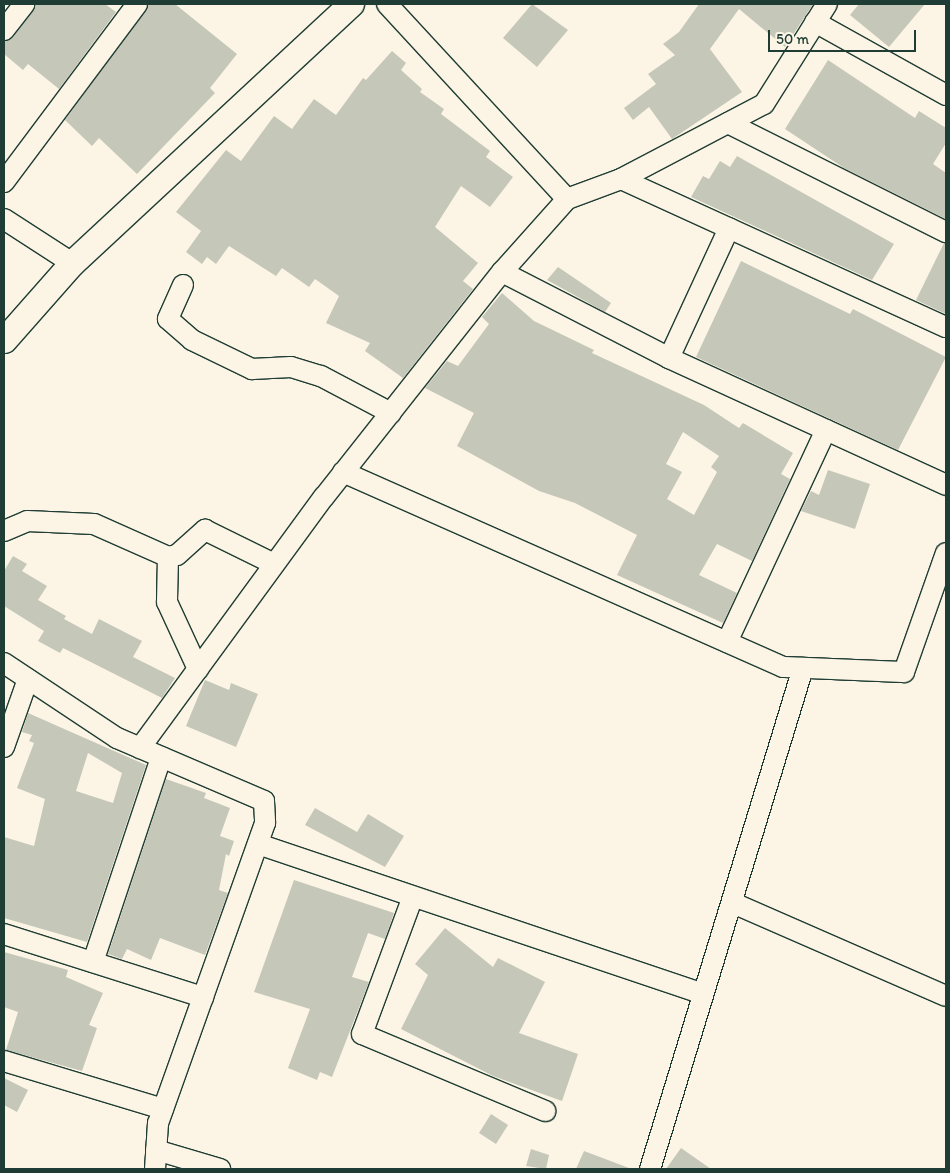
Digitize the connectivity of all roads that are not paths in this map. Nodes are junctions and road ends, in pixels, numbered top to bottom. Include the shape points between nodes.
1 (24, 4) edge
2 (137, 4) edge
3 (351, 4) edge
4 (388, 4) edge
5 (827, 4) edge
6 (816, 22) junction
7 (4, 30) edge
8 (946, 95) edge
9 (728, 123) junction
10 (621, 179) junction
11 (4, 182) edge
12 (568, 199) junction
13 (4, 219) edge
14 (729, 228) junction
15 (946, 232) edge
16 (72, 263) junction
17 (502, 272) junction
18 (183, 284) dead end
19 (946, 327) edge
20 (4, 340) edge
21 (669, 358) junction
22 (391, 413) junction
23 (826, 430) junction
24 (344, 472) junction
25 (946, 485) edge
26 (4, 531) edge
27 (946, 553) edge
28 (168, 557) junction
29 (274, 564) junction
30 (727, 642) junction
31 (4, 663) edge
32 (198, 668) junction
33 (803, 668) junction
34 (28, 679) junction
35 (4, 747) edge
36 (140, 748) junction
37 (161, 757) junction
38 (258, 844) junction
39 (412, 899) junction
40 (733, 903) junction
41 (4, 934) edge
42 (93, 962) junction
43 (704, 994) junction
44 (946, 996) edge
45 (203, 997) junction
46 (4, 1061) edge
47 (163, 1109) junction
48 (545, 1111) dead end
49 (156, 1160) edge
50 (220, 1169) edge
51 (650, 1169) edge

1 - 7 street
2 - 11 street
3 - 16 street
4 - 12 street
5 - 6 street
6 - 8 street
6 - 9 street via 764,104
9 - 10 street
9 - 15 street
10 - 12 street
10 - 14 street
12 - 17 street
13 - 16 street
14 - 19 street
14 - 21 street
16 - 20 street
17 - 21 street
17 - 22 street
18 - 22 street via 168,319 192,340 252,369 291,367 321,376
21 - 23 street
22 - 24 street
23 - 25 street
23 - 30 street
24 - 29 street
24 - 30 street
26 - 28 street via 27,521 94,524
27 - 33 street via 904,672
28 - 29 street via 177,555 205,530
28 - 32 street via 167,602
29 - 32 street
30 - 33 street via 783,667
31 - 34 street
32 - 36 street
33 - 40 street
34 - 35 street
34 - 36 street via 117,738
36 - 37 street
37 - 38 street via 264,801 265,823
37 - 42 street
38 - 39 street
38 - 45 street
39 - 43 street
39 - 48 street via 362,1034
40 - 43 street
40 - 44 street
41 - 42 street
42 - 45 street
43 - 51 street
45 - 47 street
46 - 47 street
47 - 49 street
49 - 50 street

